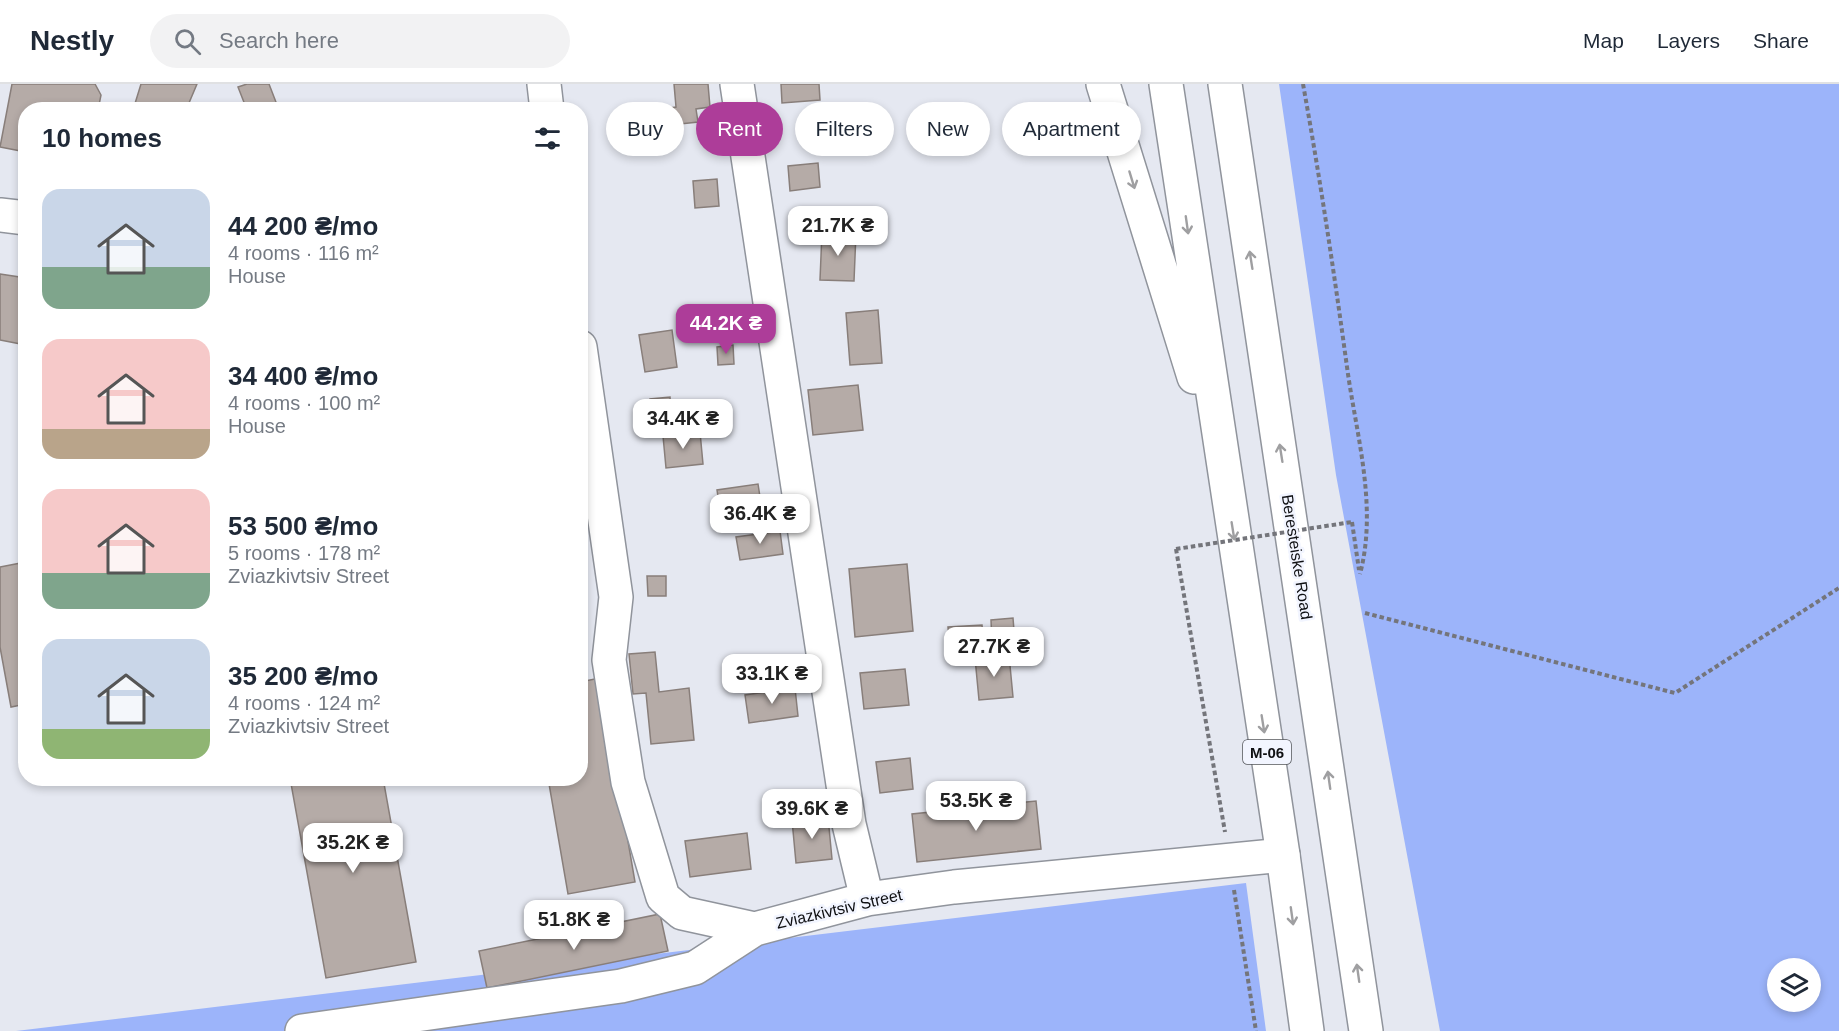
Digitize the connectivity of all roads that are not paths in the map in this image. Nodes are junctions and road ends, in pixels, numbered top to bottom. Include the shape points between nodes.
1 (544, 84) edge
2 (737, 84) edge
3 (1103, 84) edge
4 (1166, 84) edge
5 (1224, 84) edge
6 (546, 102) edge
7 (0, 215) edge
8 (18, 217) edge
9 (588, 404) edge
10 (1224, 473) junction
11 (1283, 855) junction
12 (867, 899) junction
13 (755, 928) junction
14 (302, 1031) edge
15 (1307, 1031) edge
16 (1366, 1031) edge

1 - 6 main road
2 - 12 main road via 849,824
3 -> 10 main road
4 -> 10 main road, М-06
16 -> 5 main road, Beresteiske Road
7 - 8 main road
9 - 13 main road via 615,597 609,660 628,782 663,897 682,913
10 -> 11 main road, М-06
11 - 12 main road, Zviazkivtsiv Street
11 -> 15 main road, М-06
12 - 13 main road, Zviazkivtsiv Street
13 - 14 main road, Zviazkivtsiv Street via 695,968 621,986

